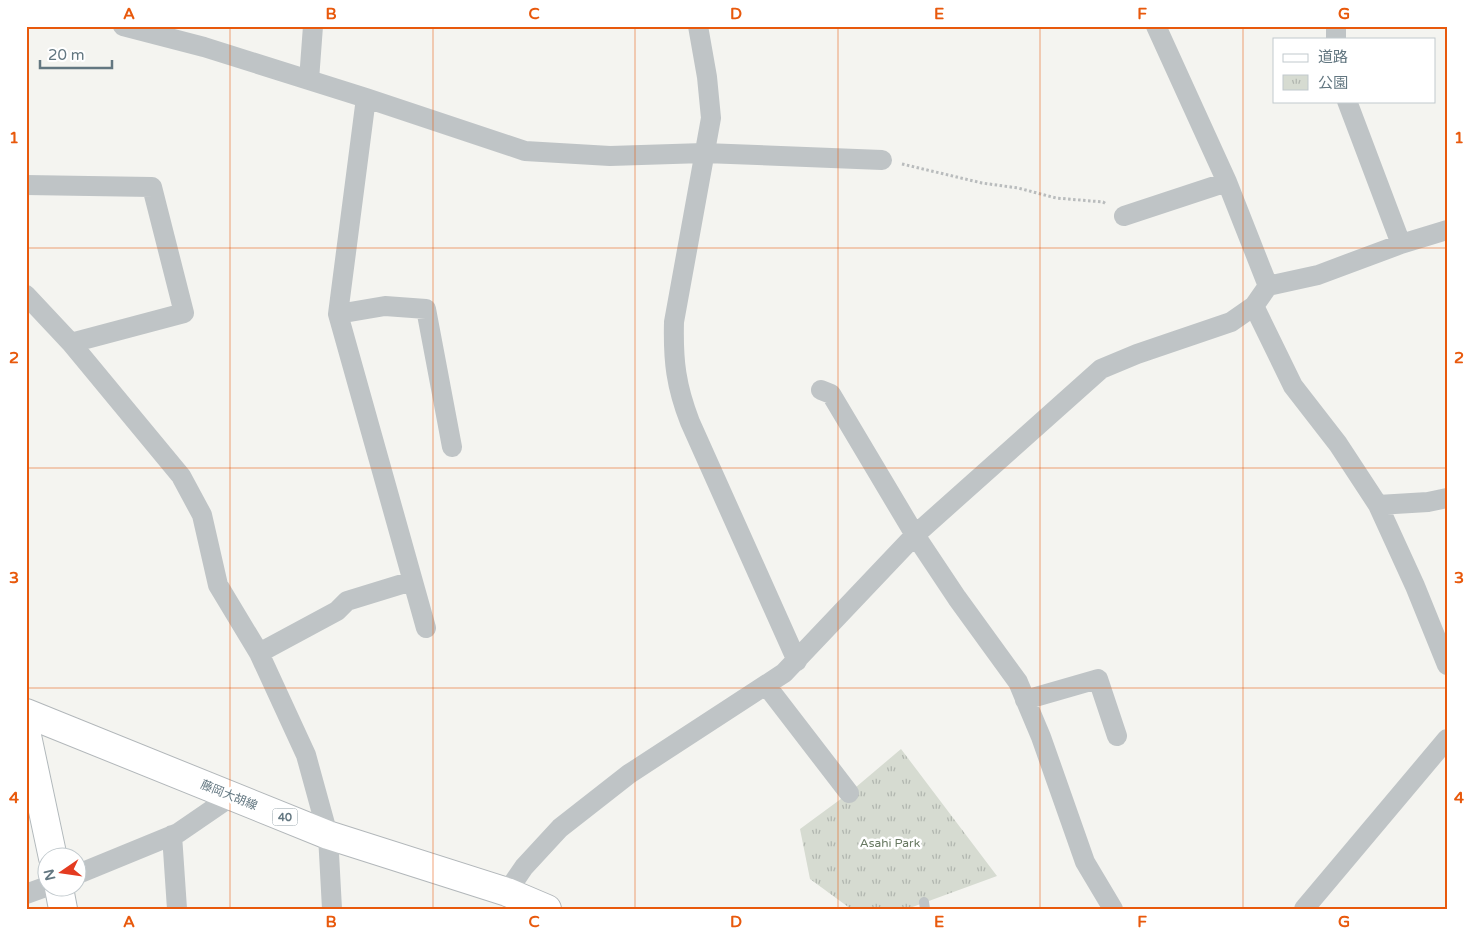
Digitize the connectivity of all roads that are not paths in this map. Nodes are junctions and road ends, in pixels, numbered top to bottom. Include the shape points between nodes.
1 (123, 26) edge
2 (313, 26) edge
3 (698, 26) edge
4 (1156, 26) edge
5 (309, 80) junction
6 (366, 98) junction
7 (1347, 102) edge
8 (704, 152) junction
9 (882, 160) road end
10 (1227, 182) junction
11 (26, 185) edge
12 (1124, 216) road end
13 (1447, 230) edge
14 (1401, 244) junction
15 (1268, 286) junction
16 (26, 295) edge
17 (1254, 306) junction
18 (338, 314) junction
19 (71, 343) junction
20 (821, 390) dead end
21 (452, 447) dead end
22 (1447, 498) edge
23 (1378, 506) junction
24 (915, 535) junction
25 (412, 581) junction
26 (426, 628) dead end
27 (259, 653) junction
28 (796, 661) junction
29 (1447, 665) edge
30 (766, 685) junction
31 (1026, 700) junction
32 (26, 714) edge
33 (26, 731) edge
34 (1117, 736) dead end
35 (1447, 739) edge
36 (849, 794) dead end
37 (232, 796) junction
38 (172, 835) junction
39 (328, 835) junction
40 (51, 848) edge
41 (88, 870) edge
42 (38, 890) edge
43 (507, 892) junction
44 (26, 894) edge
45 (177, 909) edge
46 (332, 909) edge
47 (547, 909) edge
48 (1113, 909) edge
49 (1304, 909) edge

1 - 5 street
2 - 5 street
3 - 8 street via 711,118
4 - 10 street
5 - 6 street
6 - 8 street via 525,151 610,156
6 - 18 street
7 - 14 street
8 - 9 street
8 - 28 street via 674,322 673,353 679,394
10 - 12 street
10 - 15 street
11 - 19 street via 152,187 184,312
13 - 14 street
14 - 15 street via 1318,275
15 - 17 street
16 - 19 street
17 - 23 street via 1293,386 1338,444
17 - 24 street via 1231,322 1101,369
18 - 21 street via 385,306 426,309
18 - 25 street
19 - 27 street via 181,476 202,514 218,585
20 - 24 street via 831,394
22 - 23 street
23 - 29 street
24 - 28 street
24 - 31 street via 1018,682
25 - 26 street
25 - 27 street via 347,601 337,611
27 - 39 street via 306,755
28 - 30 street
30 - 36 street
30 - 43 street via 629,774 560,828 524,867
31 - 34 street via 1098,679
31 - 48 street via 1085,862
32 - 37 main road, 藤岡大胡線 / 40
33 - 40 main road
35 - 49 street
37 - 38 street
37 - 39 main road, 藤岡大胡線 / 40
38 - 41 street
38 - 45 street
39 - 43 main road, 藤岡大胡線 / 40
39 - 46 street
42 - 44 street
43 - 47 main road, 藤岡大胡線 / 40

